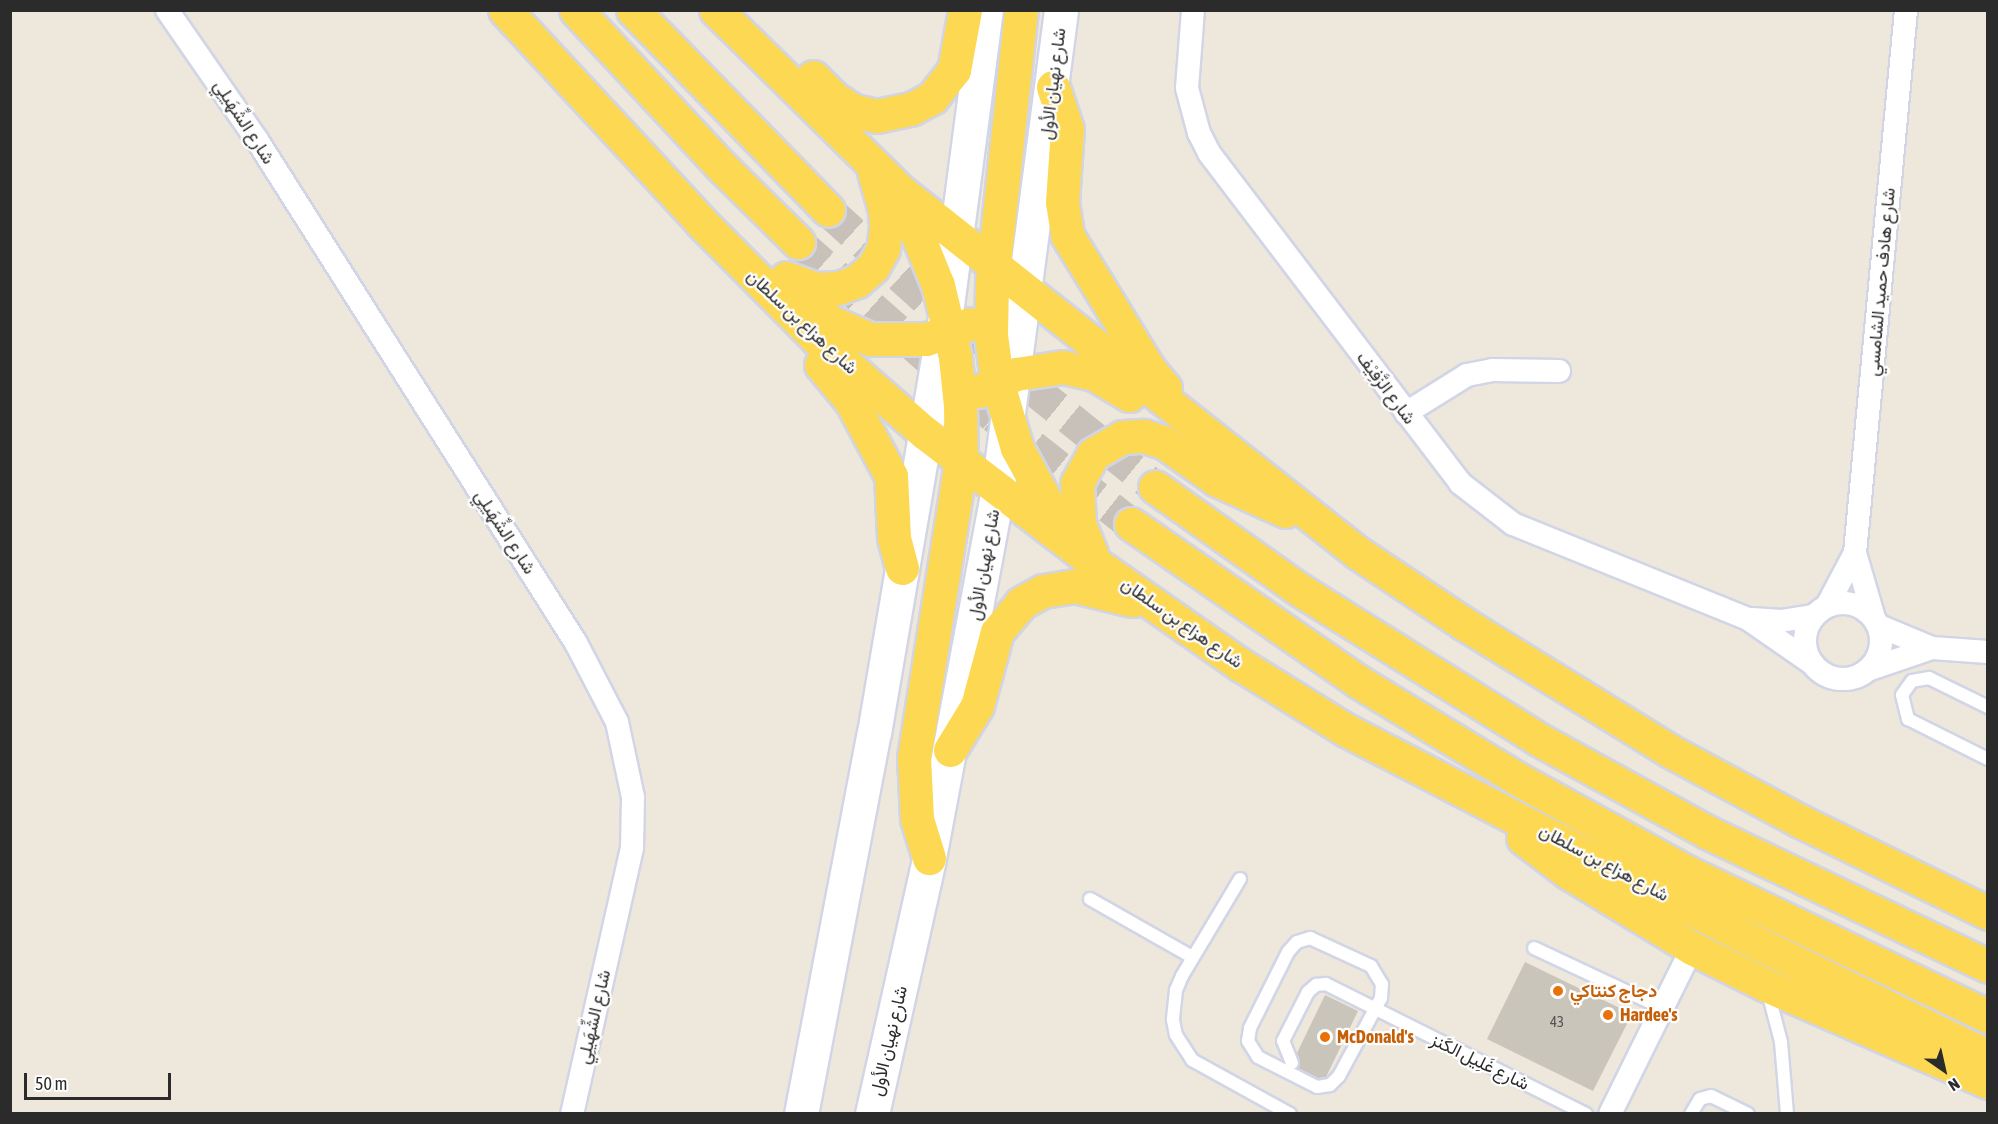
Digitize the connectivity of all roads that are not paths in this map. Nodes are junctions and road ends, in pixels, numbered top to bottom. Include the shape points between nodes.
1 (167, 10) edge
2 (505, 10) edge
3 (576, 10) edge
4 (633, 10) edge
5 (965, 10) edge
6 (986, 10) edge
7 (1021, 10) edge
8 (1061, 10) edge
9 (1193, 10) edge
10 (1906, 10) edge
11 (720, 15) edge
12 (1053, 87) junction
13 (872, 165) junction
14 (898, 190) junction
15 (828, 210) tunnel mouth
16 (958, 238) junction
17 (798, 242) tunnel mouth
18 (993, 266) junction
19 (764, 274) junction
20 (1025, 284) junction
21 (991, 312) junction
22 (946, 327) junction
23 (1559, 371) dead end
24 (1007, 377) junction
25 (960, 405) junction
26 (1406, 413) junction
27 (1008, 424) junction
28 (926, 443) junction
29 (961, 461) junction
30 (1155, 487) tunnel mouth
31 (1271, 487) junction
32 (998, 489) junction
33 (1310, 518) junction
34 (1131, 524) tunnel mouth
35 (1855, 554) junction
36 (1085, 556) junction
37 (902, 567) junction
38 (1161, 609) junction
39 (1821, 611) junction
40 (1748, 619) junction
41 (1877, 622) junction
42 (1932, 648) junction
43 (1988, 652) edge
44 (1813, 664) junction
45 (1870, 669) junction
46 (1988, 707) edge
47 (951, 750) junction
48 (1988, 759) edge
49 (1455, 787) junction
50 (929, 858) junction
51 (1240, 879) dead end
52 (1090, 899) dead end
53 (1988, 913) edge
54 (1534, 948) dead end
55 (1692, 948) junction
56 (1192, 957) junction
57 (1988, 966) edge
58 (1766, 985) junction
59 (1662, 1008) junction
60 (1374, 1011) junction
61 (1988, 1016) edge
62 (1988, 1056) edge
63 (1292, 1063) dead end
64 (1339, 1076) junction
65 (1326, 1078) dead end
66 (1988, 1082) edge
67 (1743, 1112) edge
68 (572, 1113) edge
69 (801, 1113) edge
70 (873, 1113) edge
71 (1290, 1113) edge
72 (1586, 1113) edge
73 (1610, 1113) edge
74 (1691, 1113) edge
75 (1787, 1113) edge

1 - 68 street, شارع الشِّهَيلِي via 257,140 587,660 617,722 629,771 632,848
2 - 19 main road via 701,222
3 - 17 main road via 714,159
4 - 15 main road
5 - 11 main road via 958,59 940,89 911,109 877,116 843,105 788,54
6 - 16 main road
7 - 18 main road
8 - 12 main road, شارع نهيان الأول
9 - 26 street, شارع الزَّفِيْف via 1187,88 1199,133 1209,153
10 - 35 street, شارع هادف حميد الشامسي
11 - 13 main road
12 - 20 main road, شارع نهيان الأول
12 - 31 main road via 1066,129 1062,213 1072,245 1157,380 1221,433
13 - 14 main road
13 - 19 main road via 886,228 883,249 873,267 857,281 838,288 817,289
14 - 16 main road
14 - 22 main road via 929,258
16 - 18 main road
16 - 22 main road
18 - 20 main road
18 - 21 main road
19 - 22 main road via 856,335 897,342
19 - 28 main road, شارع هزاع بن سلطان via 816,338
19 - 37 main road via 780,321 842,388 894,486 894,538
20 - 21 main road
20 - 24 main road, شارع نهيان الأول
20 - 31 main road
21 - 22 main road
21 - 24 main road
22 - 25 main road
22 - 28 main road
23 - 26 street via 1492,370 1467,375
24 - 25 main road
24 - 27 main road, شارع نهيان الأول
24 - 31 main road via 1063,367 1094,374 1122,390 1206,453
25 - 28 main road
25 - 29 main road
26 - 40 street, شارع الزَّفِيْف via 1460,483 1513,524
27 - 32 main road, شارع نهيان الأول
27 - 36 main road via 1038,493
28 - 29 main road, شارع هزاع بن سلطان
28 - 37 main road
29 - 32 main road, شارع هزاع بن سلطان
29 - 50 main road via 914,757 917,819
30 - 57 main road via 1300,590 1538,740 1707,832
31 - 33 main road
32 - 36 main road, شارع هزاع بن سلطان
32 - 47 main road, شارع نهيان الأول
33 - 36 main road via 1239,492 1155,438 1122,437 1093,454 1077,483
33 - 53 main road via 1407,587 1670,751 1800,821
34 - 61 main road, شارع هزاع بن سلطان via 1340,669 1516,778 1688,872
35 - 39 street, شارع هادف حميد الشامسي
35 - 41 street, شارع هادف حميد الشامسي
36 - 38 main road, شارع هزاع بن سلطان
37 - 69 main road
38 - 47 main road via 1074,586 1043,591 1021,603 997,632 977,706
38 - 49 main road, شارع هزاع بن سلطان via 1293,699
39 - 40 street, شارع الزَّفِيْف via 1781,621
39 - 41 street via 1852,604
39 - 44 street via 1805,638
40 - 44 street, شارع الزَّفِيْف
41 - 42 street
41 - 45 street via 1882,644
42 - 43 street
42 - 45 street
44 - 45 street via 1836,679 1854,678
46 - 48 lane via 1929,678 1912,681 1902,695 1908,719
47 - 50 main road, شارع نهيان الأول
49 - 55 main road via 1569,873
49 - 62 main road, شارع هزاع بن سلطان via 1759,944
50 - 70 main road, شارع نهيان الأول
51 - 56 lane
52 - 56 lane
54 - 59 lane
55 - 58 main road
55 - 59 street
56 - 71 lane via 1173,1005 1176,1035 1183,1048 1204,1070
58 - 66 main road
58 - 75 lane via 1777,1017
59 - 73 street
60 - 63 lane, شارع غَلِيل الكَنز via 1326,984 1316,985 1308,992 1283,1041
60 - 64 lane
60 - 64 lane via 1382,984 1371,966 1317,940 1303,939 1292,946 1250,1028 1250,1047 1258,1057 1311,1086 1324,1087
60 - 72 lane, شارع غَلِيل الكَنز
64 - 65 lane
67 - 74 lane via 1707,1096

